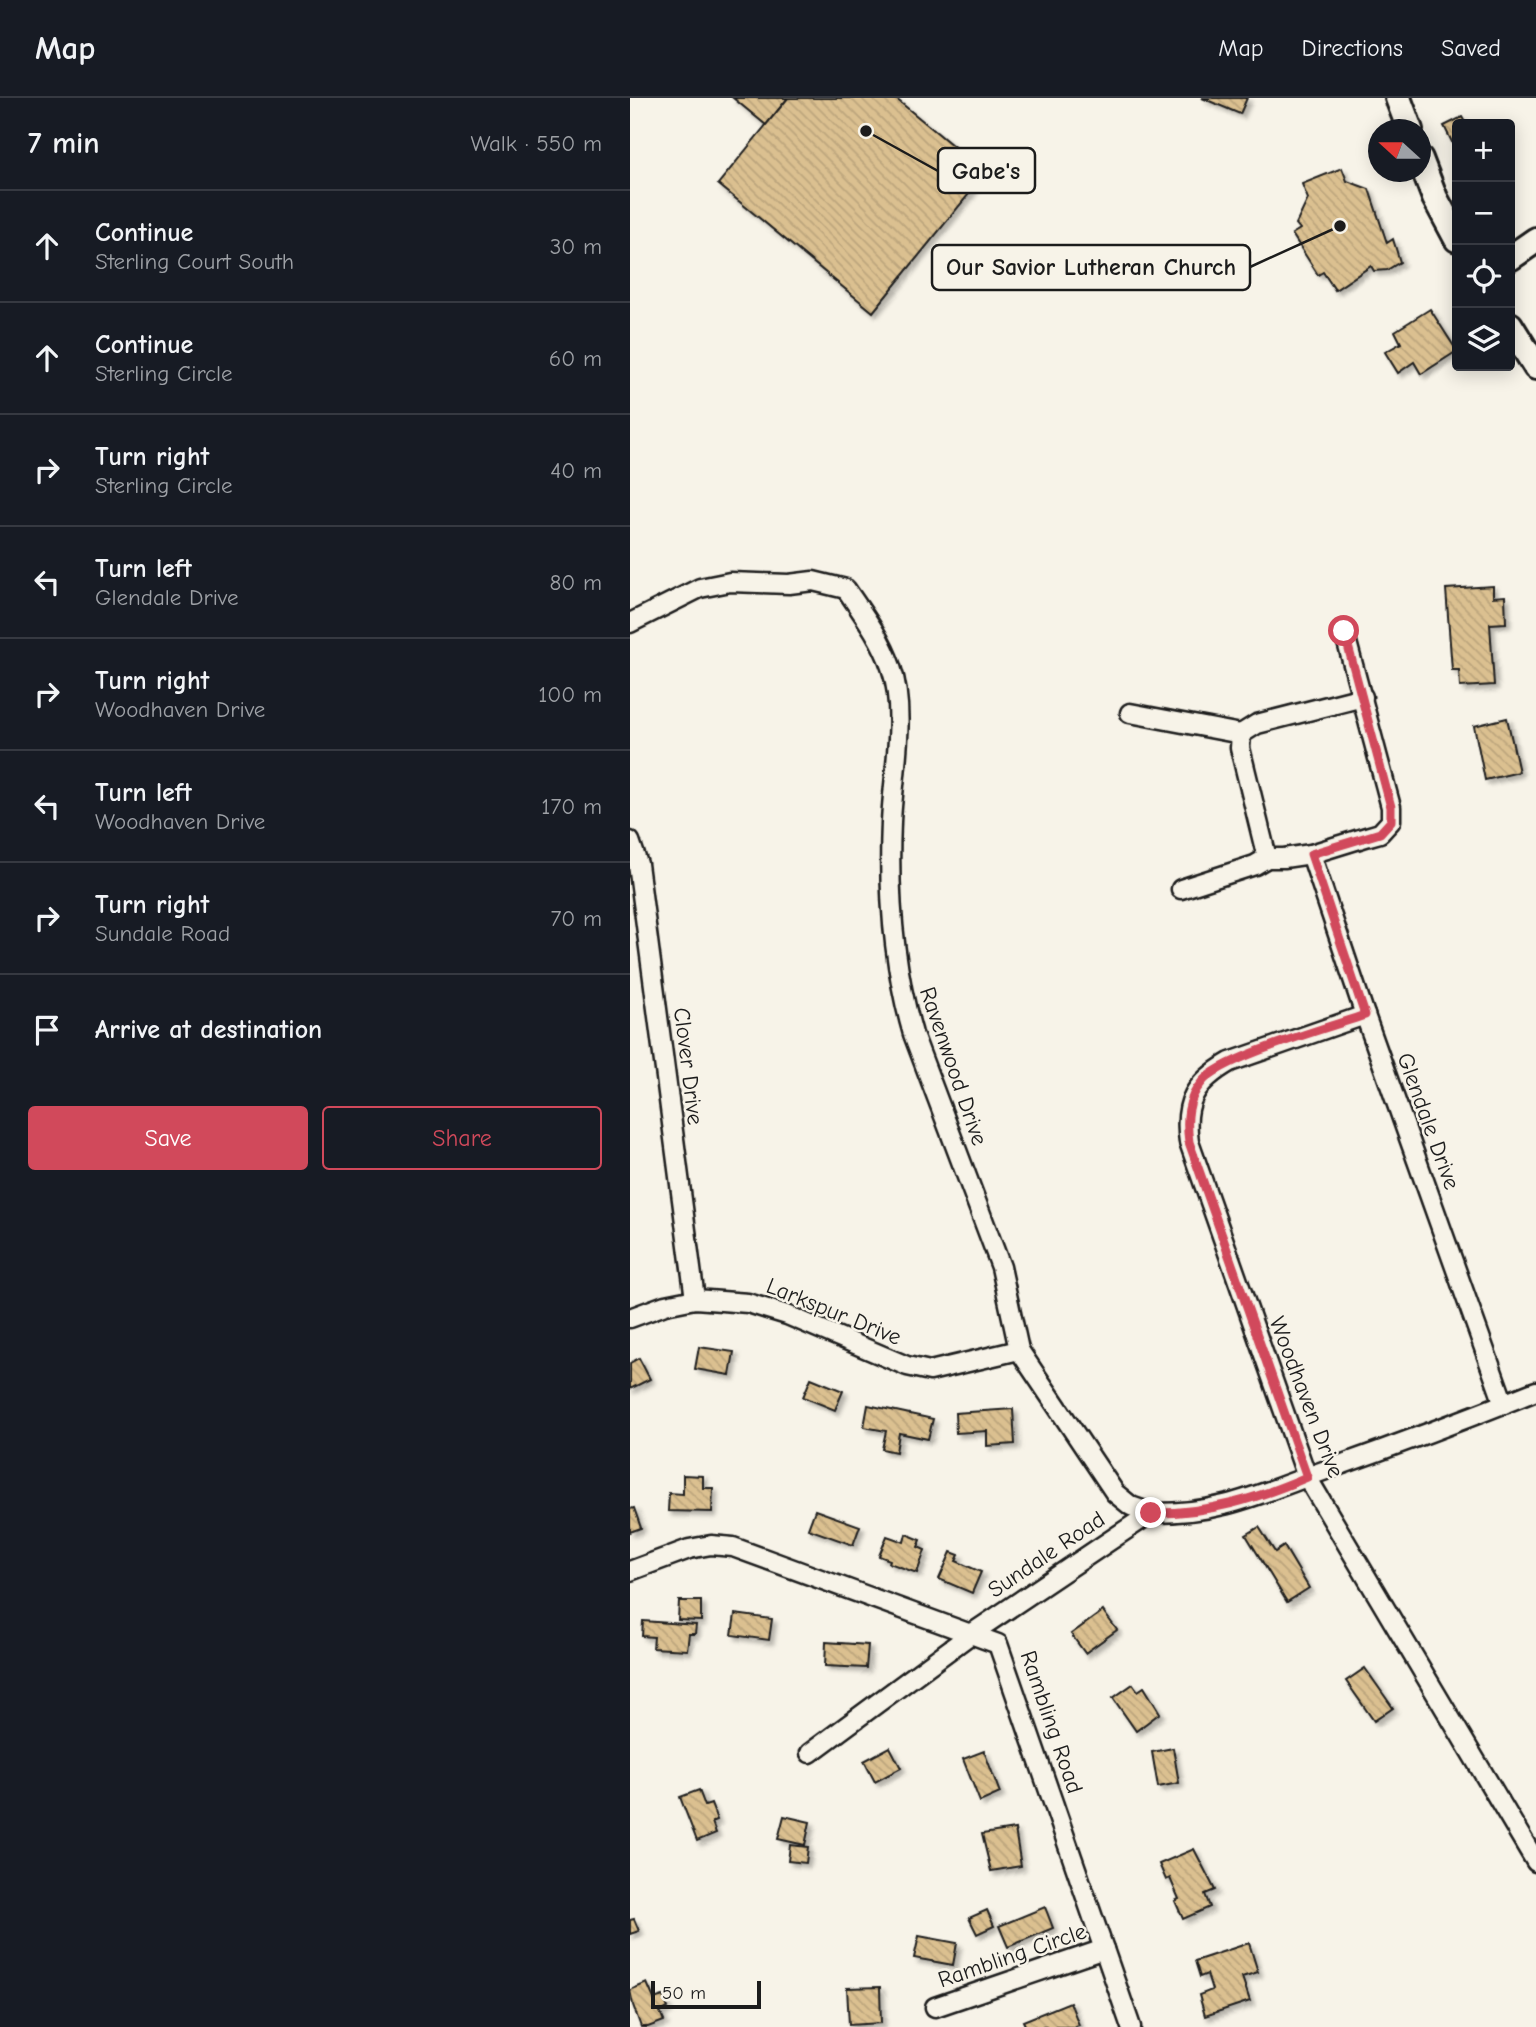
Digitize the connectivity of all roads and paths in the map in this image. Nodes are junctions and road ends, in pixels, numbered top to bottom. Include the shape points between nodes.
1 (1398, 98) edge
2 (1406, 119) edge
3 (1429, 182) edge
4 (1452, 230) edge
5 (1536, 240) edge
6 (1515, 255) edge
7 (1515, 333) edge
8 (1536, 367) edge
9 (630, 623) edge
10 (1344, 631) dead end
11 (1363, 697) junction
12 (1130, 713) dead end
13 (1241, 734) junction
14 (630, 841) edge
15 (1311, 854) junction
16 (1267, 858) junction
17 (1181, 888) dead end
18 (1365, 1015) junction
19 (695, 1298) junction
20 (630, 1318) edge
21 (1019, 1350) junction
22 (1536, 1391) edge
23 (1504, 1404) junction
24 (1307, 1477) junction
25 (1151, 1513) junction
26 (630, 1572) edge
27 (971, 1634) junction
28 (810, 1753) dead end
29 (1536, 1862) edge
30 (1104, 1949) junction
31 (935, 2007) dead end
32 (1131, 2027) edge

1 - 2 main road
3 - 4 main road
5 - 6 main road
7 - 8 main road
9 - 21 street, Ravenwood Drive via 700,588 730,582 813,581 846,589 870,624 892,669 897,695 889,877 906,1009 1001,1267
10 - 11 street
11 - 13 street via 1257,724
11 - 15 street via 1391,821 1380,833
12 - 13 street
13 - 16 street via 1240,748
14 - 19 street, Clover Drive via 638,864
15 - 16 street
15 - 18 street, Glendale Drive
16 - 17 street
18 - 23 street, Glendale Drive
18 - 24 street, Woodhaven Drive via 1230,1062 1202,1081 1187,1112 1189,1142
19 - 20 street, Larkspur Drive
19 - 21 street, Larkspur Drive via 748,1303 774,1311 907,1366 930,1371
21 - 25 street, Ravenwood Drive via 1115,1493 1131,1506
22 - 23 street
23 - 24 street
24 - 25 street via 1239,1503 1193,1512
24 - 29 street, Woodhaven Drive
25 - 27 street, Sundale Road
26 - 27 street, Rambling Road via 689,1549 733,1547
27 - 28 street, Sundale Road
27 - 30 street, Rambling Road via 998,1644
30 - 31 street, Rambling Circle
30 - 32 street, Rambling Road

